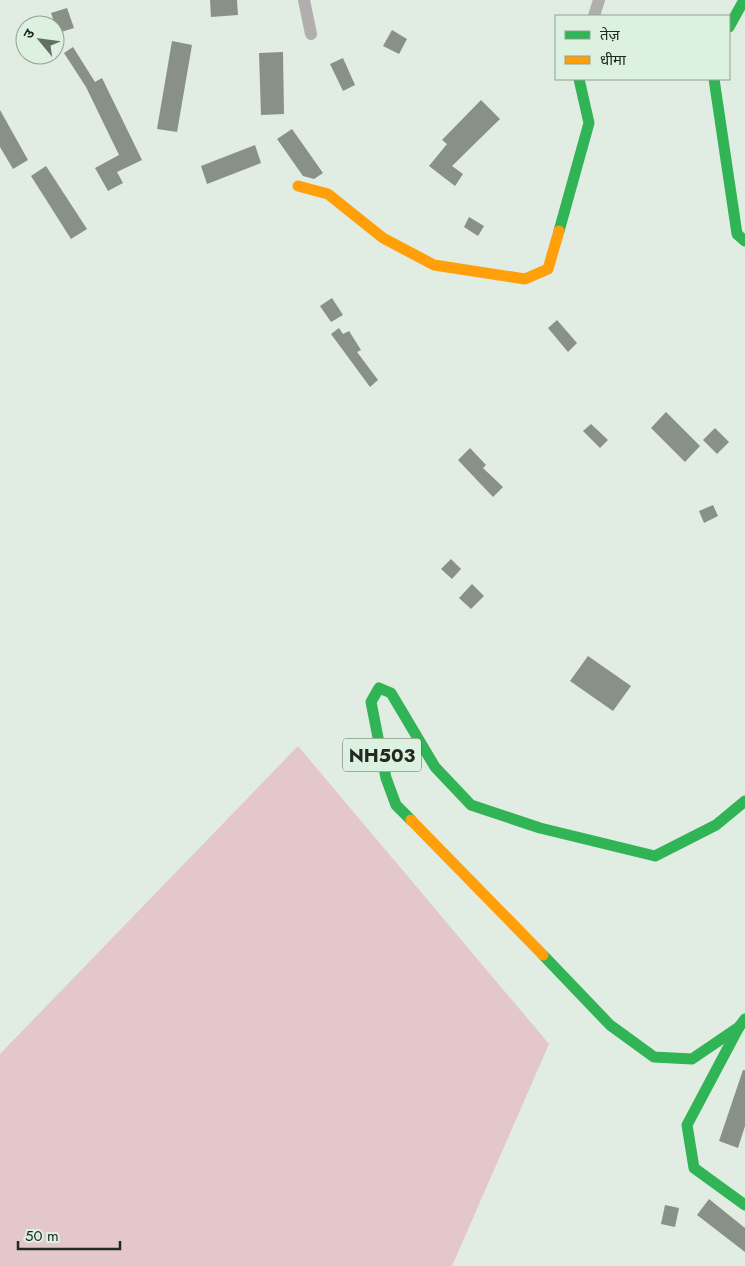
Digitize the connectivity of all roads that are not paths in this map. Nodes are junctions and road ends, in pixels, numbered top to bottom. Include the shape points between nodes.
1 (304, 0) edge
2 (600, 0) edge
3 (744, 0) edge
4 (594, 15) edge
5 (730, 26) edge
6 (310, 34) dead end
7 (579, 80) edge
8 (714, 80) edge
9 (298, 186) dead end
10 (745, 242) edge
11 (745, 801) edge
12 (742, 1023) edge
13 (745, 1205) edge

1 - 6 street
2 - 4 street
3 - 5 main road
7 - 9 main road via 589,123 548,269 526,279 434,265 382,238 328,194
8 - 10 main road via 737,234
11 - 12 main road, NH503 via 716,825 655,856 540,828 471,805 435,767 391,693 379,688 371,702 386,778 396,805 610,1025 654,1057 692,1059
12 - 13 main road via 686,1124 694,1168

